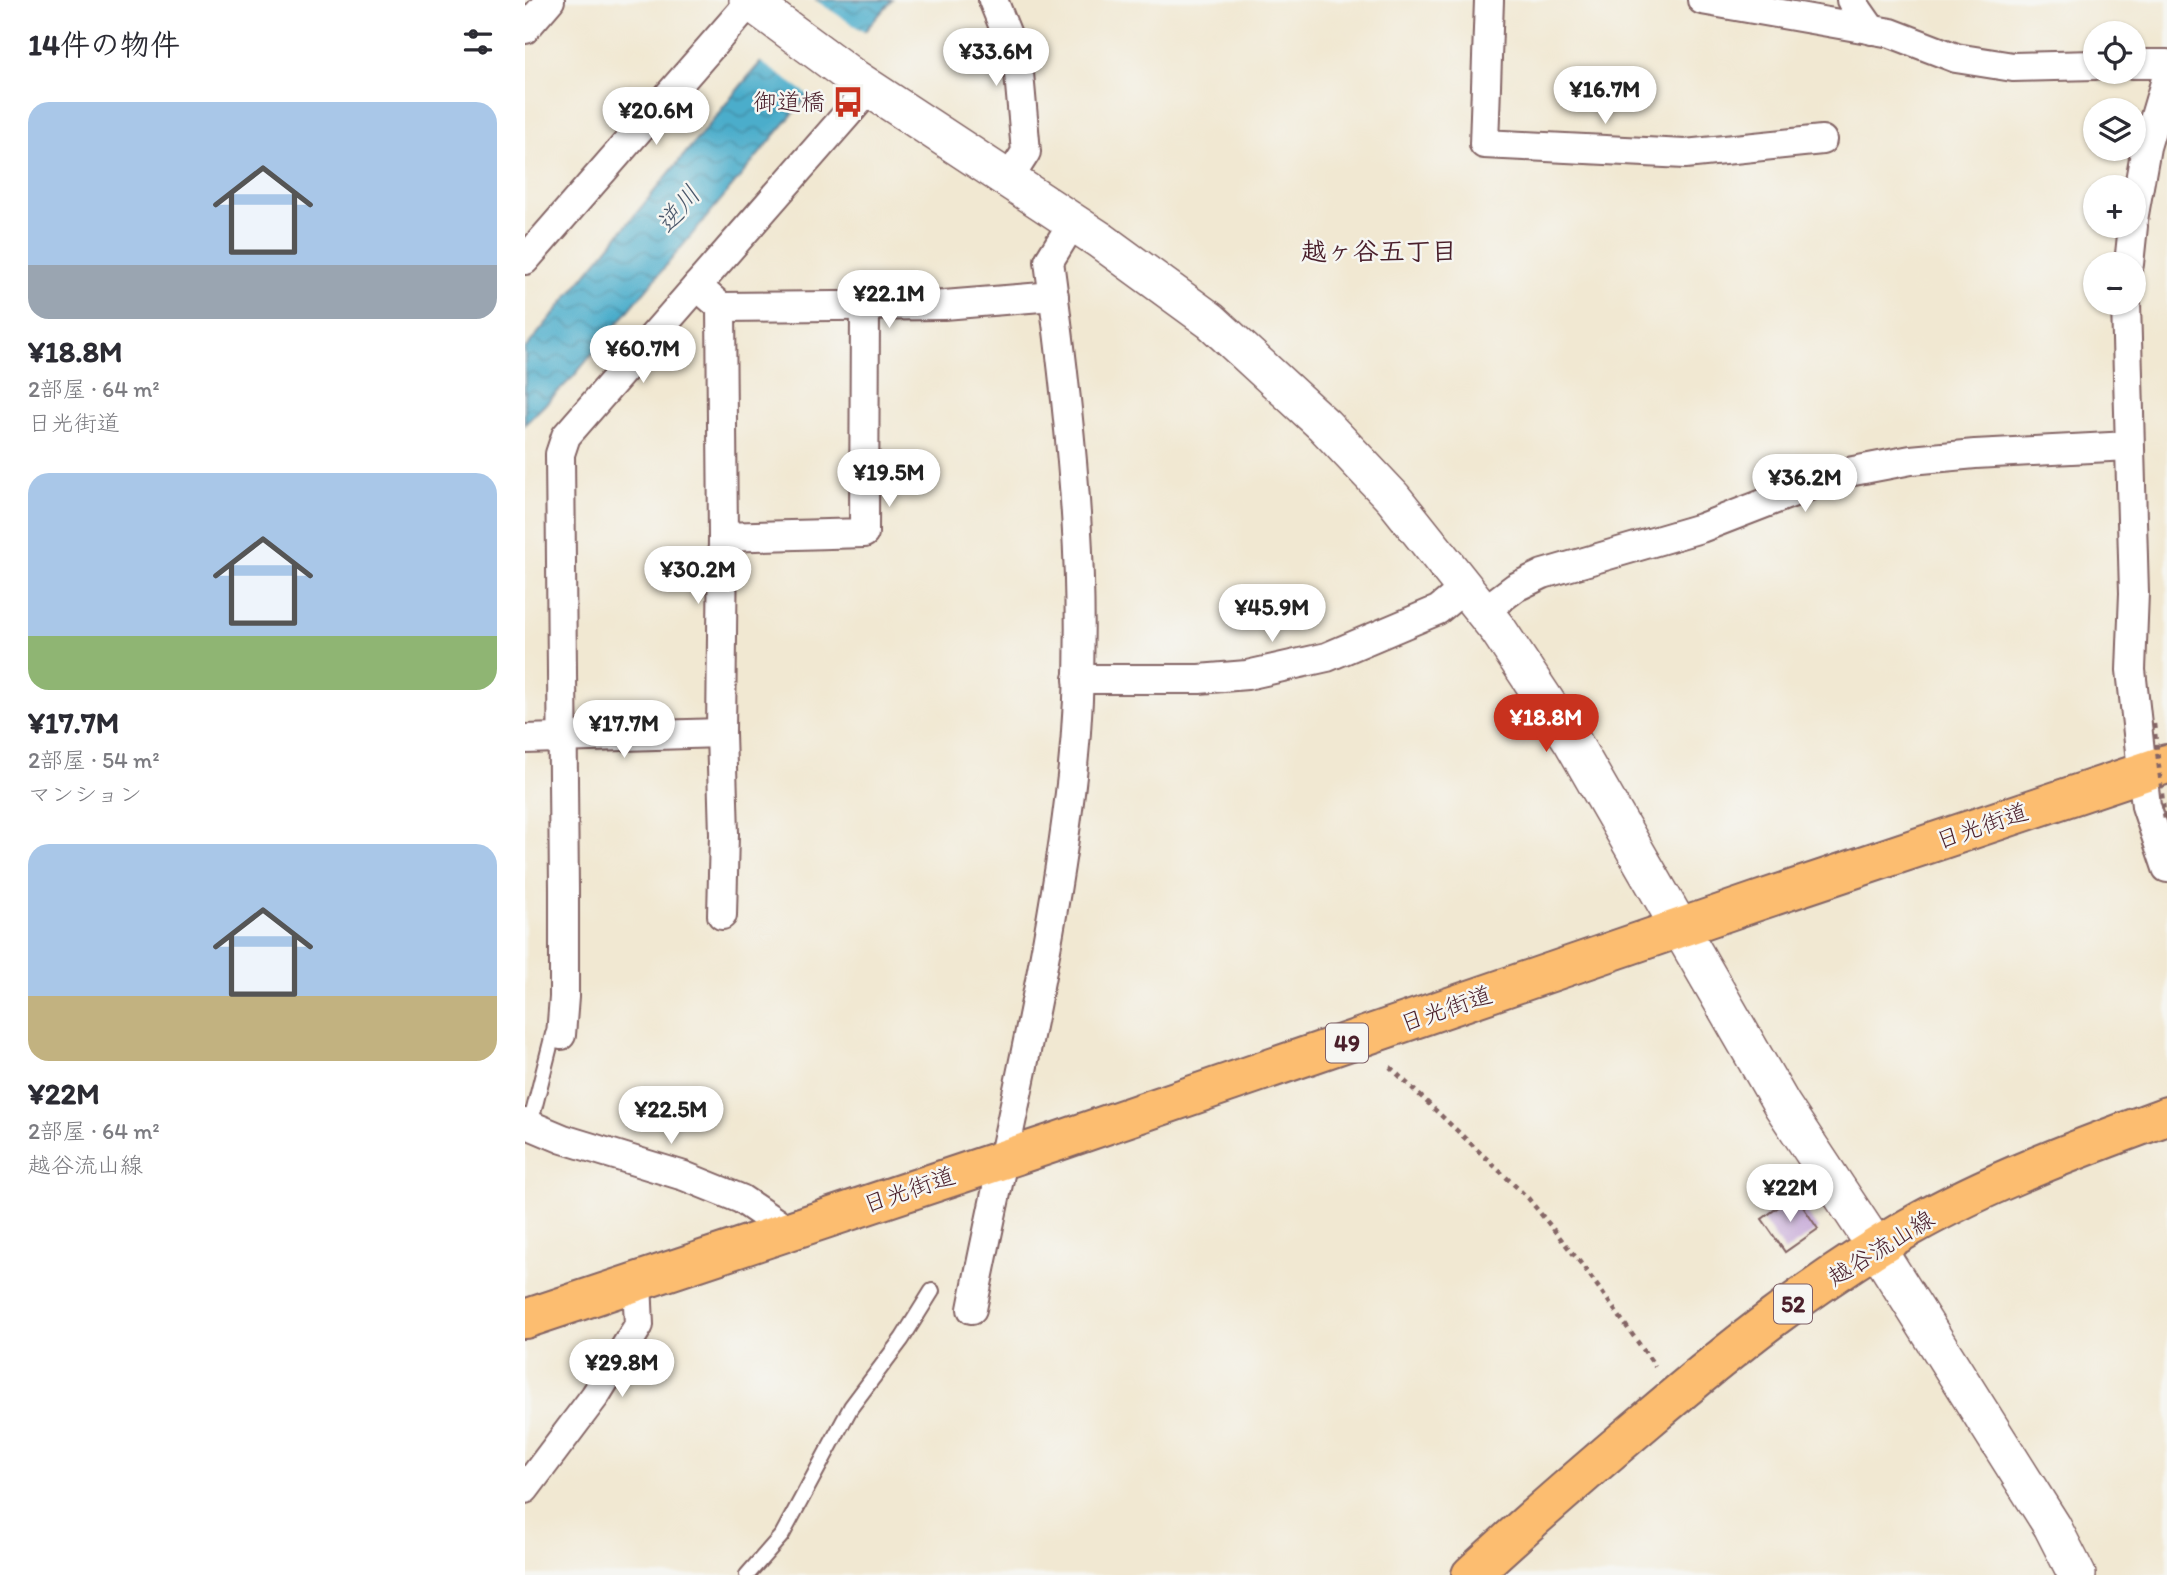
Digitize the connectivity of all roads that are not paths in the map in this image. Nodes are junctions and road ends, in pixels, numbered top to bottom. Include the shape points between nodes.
1 (550, 0) edge
2 (993, 0) edge
3 (1489, 0) edge
4 (1702, 0) edge
5 (1851, 0) edge
6 (756, 7) edge
7 (525, 29) edge
8 (1872, 30) junction
9 (2146, 64) edge
10 (2167, 64) edge
11 (2083, 65) edge
12 (2167, 76) edge
13 (860, 82) junction
14 (1822, 140) dead end
15 (2141, 175) edge
16 (1008, 180) junction
17 (1073, 222) junction
18 (525, 260) edge
19 (697, 286) junction
20 (1054, 296) junction
21 (865, 306) junction
22 (721, 307) junction
23 (2126, 315) edge
24 (2129, 446) junction
25 (723, 537) junction
26 (1475, 599) junction
27 (1078, 679) junction
28 (721, 733) junction
29 (563, 737) junction
30 (525, 739) edge
31 (2154, 768) edge
32 (2167, 868) edge
33 (722, 915) dead end
34 (1680, 928) junction
35 (561, 1035) joint
36 (2167, 1116) edge
37 (528, 1124) edge
38 (1003, 1158) junction
39 (787, 1230) junction
40 (1876, 1247) junction
41 (637, 1282) junction
42 (932, 1291) dead end
43 (972, 1309) dead end
44 (525, 1319) edge
45 (525, 1489) edge
46 (747, 1575) edge
47 (1471, 1575) edge
48 (2077, 1575) edge

1 - 7 street
2 - 16 street via 1018,62 1026,152
3 - 14 street via 1484,144 1685,154
4 - 8 street
5 - 8 street
6 - 13 street
6 - 18 street
8 - 11 street via 1956,58 2013,66
9 - 10 street
12 - 15 street
13 - 16 street
13 - 19 street
16 - 17 street
17 - 20 street via 1049,261
17 - 26 street via 1211,321 1324,425 1393,498
19 - 22 street
19 - 29 street via 566,436 560,454
20 - 21 street
20 - 27 street via 1079,540
21 - 22 street
21 - 25 street via 864,533
22 - 25 street
23 - 24 street
24 - 26 street via 1911,460 1843,473 1701,528
24 - 31 street via 2134,593 2131,670
25 - 28 street
26 - 27 street via 1327,657 1247,675
26 - 34 street via 1572,741
27 - 38 street via 1072,775 1051,918
28 - 29 street
28 - 33 street
29 - 30 street
29 - 35 street
31 - 32 street via 2146,806
31 - 34 main road, 日光街道 / 49
34 - 38 main road, 日光街道 / 49
34 - 40 street via 1781,1105
35 - 37 lane via 553,1034
36 - 40 main road, 越谷流山線 / 52 via 1989,1187
37 - 39 street via 741,1199
38 - 39 main road, 日光街道 / 49
38 - 43 street
39 - 41 main road, 日光街道 / 49
40 - 47 main road, 越谷流山線 / 52 via 1737,1344
40 - 48 street via 2052,1526
41 - 44 main road, 日光街道 / 49
41 - 45 street via 639,1325 595,1396
42 - 46 lane via 851,1407 782,1535

